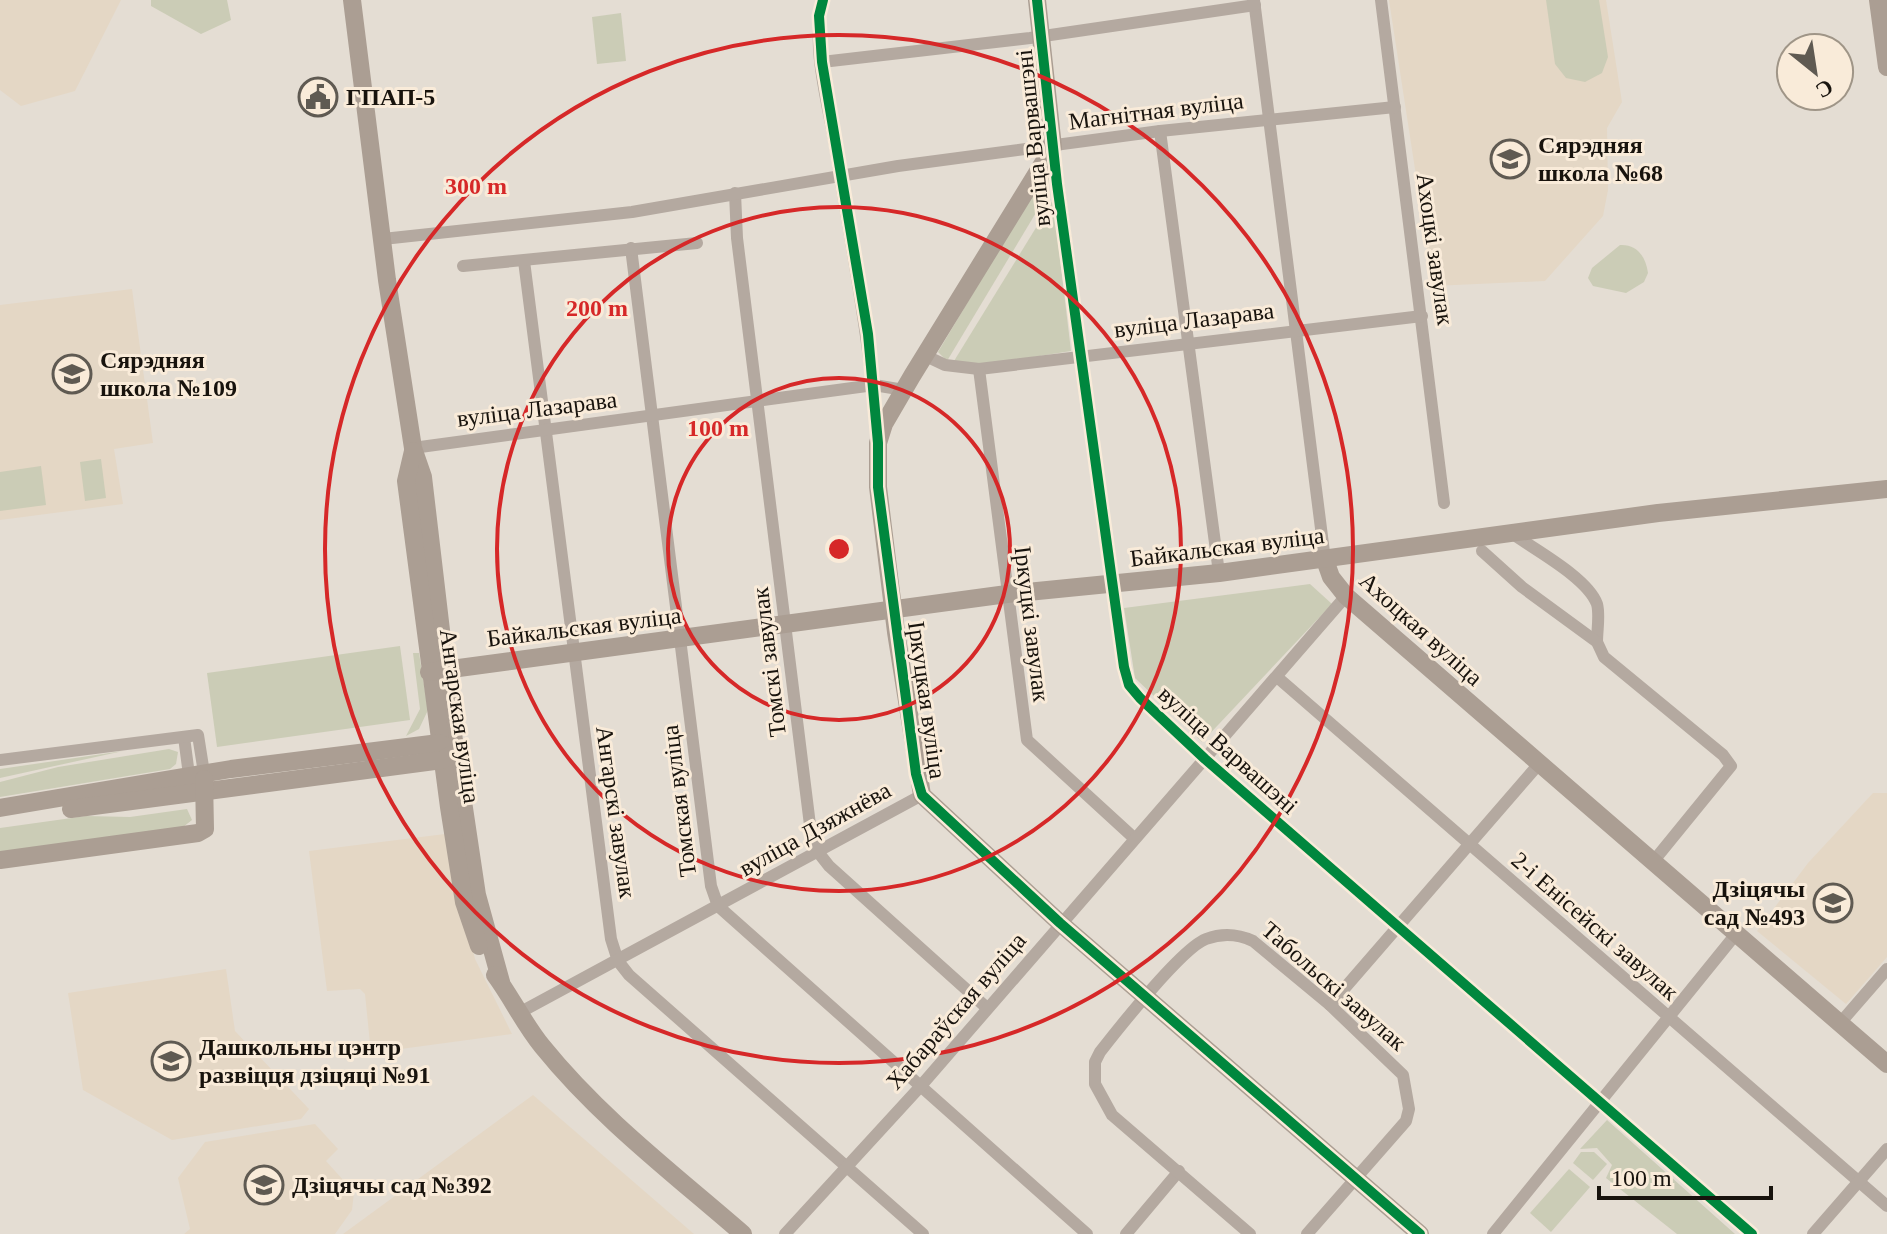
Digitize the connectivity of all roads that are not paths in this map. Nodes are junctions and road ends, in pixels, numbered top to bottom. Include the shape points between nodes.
1 (352, 0) edge
2 (823, 0) edge
3 (1037, 0) edge
4 (1381, 0) edge
5 (1878, 0) edge
6 (1254, 3) edge
7 (1042, 36) junction
8 (822, 62) junction
9 (1887, 67) edge
10 (1395, 107) junction
11 (1269, 119) junction
12 (1160, 131) junction
13 (1053, 147) junction
14 (840, 176) junction
15 (735, 193) junction
16 (383, 239) junction
17 (697, 243) dead end
18 (631, 248) junction
19 (524, 261) junction
20 (463, 266) dead end
21 (1422, 316) junction
22 (1294, 330) junction
23 (1186, 344) junction
24 (926, 356) junction
25 (1080, 356) junction
26 (979, 369) junction
27 (874, 385) junction
28 (904, 390) junction
29 (758, 402) junction
30 (652, 416) junction
31 (545, 431) junction
32 (878, 443) junction
33 (413, 448) junction
34 (1887, 489) edge
35 (1444, 503) dead end
36 (1510, 532) junction
37 (1482, 551) dead end
38 (1325, 560) junction
39 (1219, 573) junction
40 (1112, 584) junction
41 (1007, 594) junction
42 (1346, 596) junction
43 (894, 610) junction
44 (788, 626) junction
45 (681, 639) junction
46 (1597, 642) junction
47 (572, 653) junction
48 (437, 670) junction
49 (1277, 677) junction
50 (184, 737) junction
51 (445, 752) junction
52 (1205, 759) junction
53 (0, 760) edge
54 (1538, 765) junction
55 (199, 780) junction
56 (922, 795) junction
57 (0, 808) edge
58 (0, 821) edge
59 (1134, 838) junction
60 (1467, 845) junction
61 (818, 852) junction
62 (0, 860) edge
63 (1652, 863) junction
64 (718, 906) junction
65 (1060, 923) junction
66 (1396, 925) junction
67 (1736, 934) junction
68 (618, 961) junction
69 (1887, 969) edge
70 (1147, 996) junction
71 (1330, 1005) junction
72 (987, 1008) junction
73 (517, 1014) junction
74 (1667, 1016) junction
75 (1841, 1022) junction
76 (1887, 1064) edge
77 (919, 1088) junction
78 (1601, 1104) junction
79 (1887, 1149) edge
80 (847, 1167) junction
81 (1179, 1171) junction
82 (1355, 1178) junction
83 (1859, 1181) junction
84 (1887, 1206) edge
85 (743, 1234) edge
86 (785, 1234) edge
87 (923, 1234) edge
88 (1087, 1234) edge
89 (1126, 1234) edge
90 (1250, 1234) edge
91 (1307, 1234) edge
92 (1420, 1234) edge
93 (1493, 1234) edge
94 (1752, 1234) edge
95 (1813, 1234) edge

1 - 16 main road, Ангарская вуліца
2 - 8 street, Іркуцкая вуліца
3 - 7 main road, вуліца Варвашэні
4 - 10 street, Ахоцкі завулак
5 - 9 main road
6 - 7 street
6 - 11 street, Ахоцкая вуліца
7 - 8 street
7 - 13 main road, вуліца Варвашэні
8 - 14 street, Іркуцкая вуліца
10 - 11 street, Магнітная вуліца
10 - 21 street, Ахоцкі завулак
11 - 12 street, Магнітная вуліца
11 - 22 street, Ахоцкая вуліца
12 - 13 street, Магнітная вуліца
12 - 23 street
13 - 14 street, Магнітная вуліца
13 - 24 main road
13 - 25 street, вуліца Варвашэні
14 - 15 street, Магнітная вуліца
14 - 27 street, Іркуцкая вуліца
15 - 16 street, Магнітная вуліца via 632,212
15 - 29 street, Томскі завулак
16 - 33 main road, Ангарская вуліца
17 - 18 street
18 - 19 street
18 - 30 street, Томская вуліца
19 - 20 street
19 - 31 street, Ангарскі завулак
21 - 22 street, вуліца Лазарава
21 - 35 street, Ахоцкі завулак
22 - 23 street, вуліца Лазарава
22 - 38 street, Ахоцкая вуліца
23 - 25 street, вуліца Лазарава
23 - 39 street
24 - 26 street, вуліца Лазарава via 945,365
24 - 28 main road
25 - 26 street, вуліца Лазарава
25 - 40 street, вуліца Варвашэні
26 - 41 street, Іркуцкі завулак
27 - 28 street, вуліца Лазарава
27 - 29 street, вуліца Лазарава
27 - 32 street, Іркуцкая вуліца
28 - 32 main road
29 - 30 street, вуліца Лазарава
29 - 44 street, Томскі завулак
30 - 31 street, вуліца Лазарава
30 - 45 street, Томская вуліца
31 - 33 street, вуліца Лазарава
31 - 47 street, Ангарскі завулак
32 - 43 main road, Іркуцкая вуліца via 878,487
33 - 48 main road, Ангарская вуліца via 406,481
34 - 36 main road, Байкальская вуліца
36 - 38 main road, Байкальская вуліца
36 - 46 street via 1591,594 1597,604
37 - 46 street
38 - 39 main road, Байкальская вуліца
38 - 42 main road, Ахоцкая вуліца
39 - 40 main road, Байкальская вуліца
40 - 41 main road, Байкальская вуліца
40 - 52 street, вуліца Варвашэні via 1129,685
41 - 43 main road, Байкальская вуліца
41 - 59 street, Іркуцкі завулак via 1027,740
42 - 49 street, Хабараўская вуліца
42 - 54 main road, Ахоцкая вуліца
43 - 44 main road, Байкальская вуліца
43 - 56 main road, Іркуцкая вуліца
44 - 45 main road, Байкальская вуліца
44 - 61 street, Томскі завулак via 811,833
45 - 47 main road, Байкальская вуліца
45 - 64 street, Томская вуліца via 711,886
46 - 63 street via 1604,657 1731,766
47 - 48 main road, Байкальская вуліца
47 - 68 street, Ангарскі завулак
48 - 51 main road, Ангарская вуліца
49 - 52 street, Хабараўская вуліца
49 - 60 street, 2-і Енісейскі завулак
50 - 53 street
50 - 55 street
50 - 55 street via 198,735
51 - 55 main road
51 - 73 main road, Ангарская вуліца via 464,902 482,955
52 - 59 street, Хабараўская вуліца
52 - 66 street, вуліца Варвашэні
54 - 60 street
54 - 63 main road, Ахоцкая вуліца
55 - 57 main road
55 - 58 main road
55 - 62 main road via 205,829 198,833
56 - 61 street, вуліца Дзяжнёва
56 - 65 main road, Іркуцкая вуліца
59 - 65 street, Хабараўская вуліца
60 - 66 street
60 - 74 street, 2-і Енісейскі завулак
61 - 64 street, вуліца Дзяжнёва
61 - 72 street
63 - 67 main road, Ахоцкая вуліца
64 - 68 street, вуліца Дзяжнёва
64 - 77 street, Томская вуліца
65 - 70 main road, Іркуцкая вуліца
65 - 72 street, Хабараўская вуліца
66 - 71 street
66 - 78 street, вуліца Варвашэні
67 - 74 street
67 - 75 main road, Ахоцкая вуліца
68 - 73 street, вуліца Дзяжнёва
68 - 80 street
69 - 75 street
70 - 71 street, Табольскі завулак via 1204,939 1238,934
70 - 81 street, Табольскі завулак via 1100,1052 1095,1084 1112,1115
70 - 82 main road, Іркуцкая вуліца
71 - 82 street, Табольскі завулак via 1403,1075 1407,1088 1406,1121
72 - 77 street, Хабараўская вуліца
73 - 85 main road, Ангарская вуліца via 600,1110
74 - 78 street
74 - 83 street, 2-і Енісейскі завулак
75 - 76 main road, Ахоцкая вуліца
77 - 80 street, Хабараўская вуліца
77 - 88 street, Томская вуліца
78 - 93 street
78 - 94 street, вуліца Варвашэні
79 - 83 street
80 - 86 street, Хабараўская вуліца
80 - 87 street
81 - 89 street
81 - 90 street, Табольскі завулак
82 - 91 street, Табольскі завулак
82 - 92 main road, Іркуцкая вуліца
83 - 84 street, 2-і Енісейскі завулак
83 - 95 street

